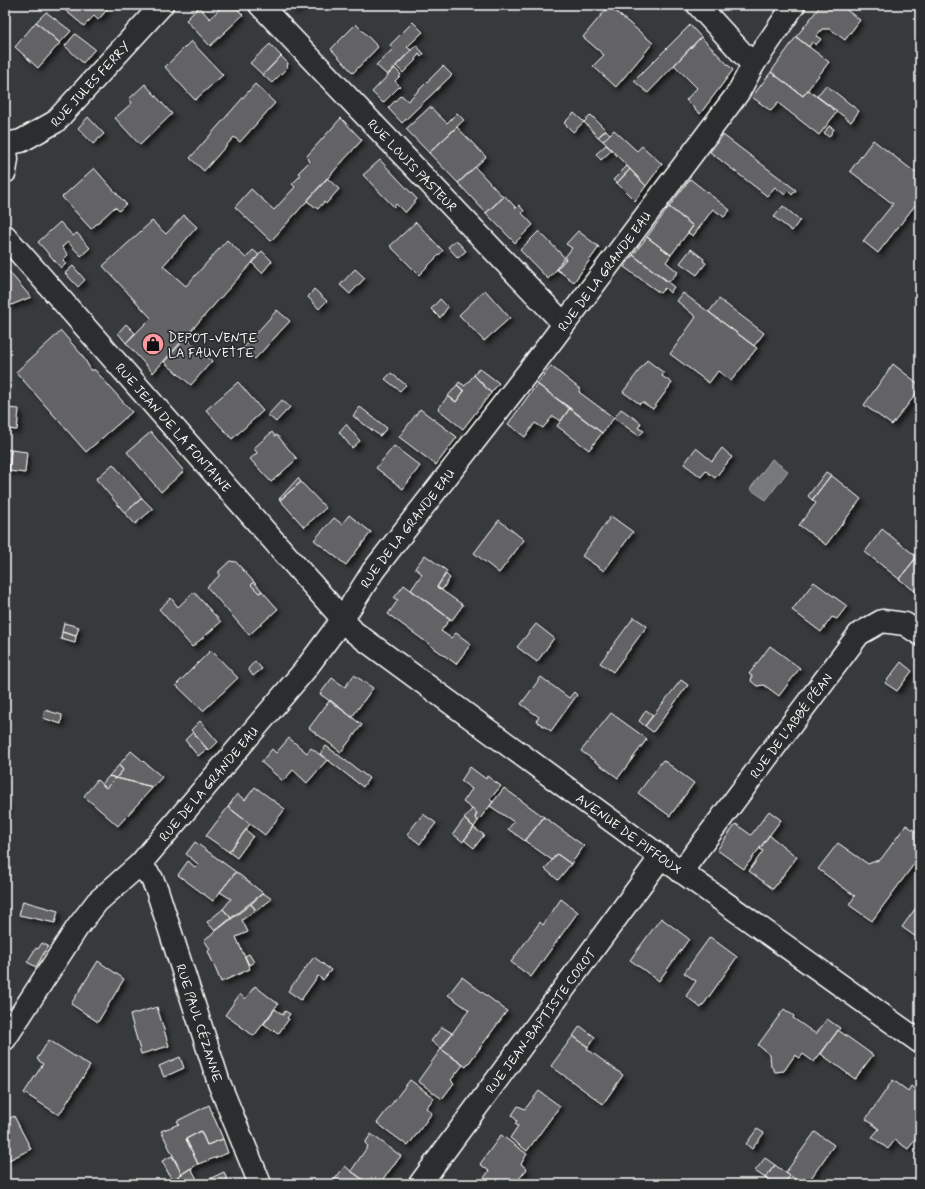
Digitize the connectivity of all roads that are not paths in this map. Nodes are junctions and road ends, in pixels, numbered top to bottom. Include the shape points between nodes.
1 (162, 5) edge
2 (260, 5) edge
3 (698, 5) edge
4 (794, 5) edge
5 (753, 65) junction
6 (5, 145) edge
7 (5, 172) edge
8 (5, 236) edge
9 (564, 324) junction
10 (342, 620) junction
11 (920, 634) edge
12 (661, 857) junction
13 (140, 864) junction
14 (682, 872) junction
15 (5, 1038) edge
16 (920, 1042) edge
17 (260, 1184) edge
18 (420, 1184) edge

1 - 6 street, RUE JULES FERRY via 55,122 21,141
2 - 9 street, RUE LOUIS PASTEUR
3 - 5 street
4 - 5 street, RUE DE LA GRANDE EAU
5 - 9 street, RUE DE LA GRANDE EAU via 738,93
6 - 7 street
8 - 10 street, RUE JEAN DE LA FONTAINE
9 - 10 street, RUE DE LA GRANDE EAU via 373,571
10 - 12 street, AVENUE DE PIFFOUX via 354,632
10 - 13 street, RUE DE LA GRANDE EAU via 304,671
11 - 14 street, RUE DE L'ABBÉ PÉAN via 905,624 882,621 859,634
12 - 14 street, AVENUE DE PIFFOUX
12 - 18 street, RUE JEAN-BAPTISTE COROT
13 - 15 street, RUE DE LA GRANDE EAU via 97,902
13 - 17 street, RUE PAUL CÉZANNE via 152,878 157,890 219,1083
14 - 16 street, AVENUE DE PIFFOUX

